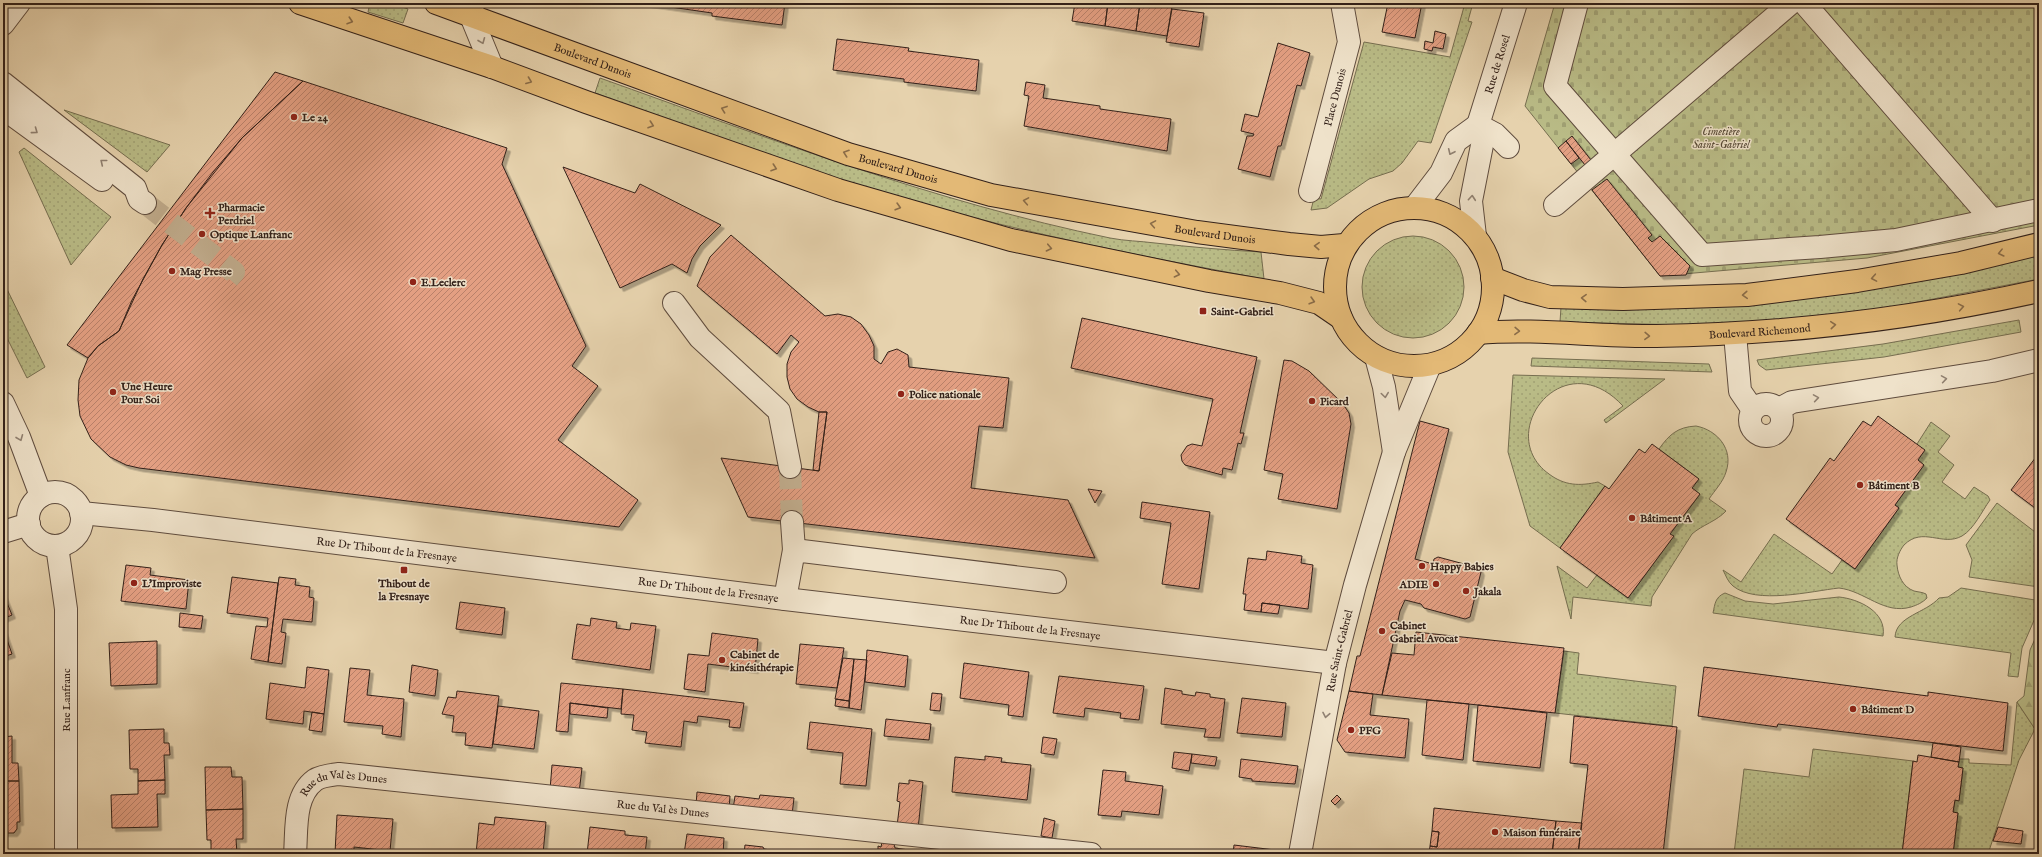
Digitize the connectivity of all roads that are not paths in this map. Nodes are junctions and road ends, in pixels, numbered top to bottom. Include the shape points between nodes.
1 (19, 3) edge
2 (300, 3) edge
3 (436, 3) edge
4 (1342, 3) edge
5 (1516, 3) edge
6 (1577, 3) edge
7 (1791, 3) edge
8 (1804, 3) edge
9 (472, 9) edge
10 (3, 24) edge
11 (492, 67) junction
12 (3, 83) edge
13 (3, 108) edge
14 (1478, 125) junction
15 (1508, 147) dead end
16 (1615, 155) junction
17 (1310, 191) dead end
18 (1555, 205) dead end
19 (1415, 207) junction
20 (2039, 210) edge
21 (1993, 221) junction
22 (1475, 236) junction
23 (2039, 244) edge
24 (1344, 245) junction
25 (1492, 278) junction
26 (2039, 292) edge
27 (674, 303) dead end
28 (1341, 318) junction
29 (1478, 333) junction
30 (1735, 334) junction
31 (1376, 357) junction
32 (2039, 360) edge
33 (1430, 365) junction
34 (3, 403) edge
35 (1779, 409) junction
36 (1753, 410) junction
37 (1394, 452) junction
38 (790, 467) tunnel mouth
39 (41, 496) junction
40 (82, 513) junction
41 (792, 522) tunnel mouth
42 (29, 524) junction
43 (3, 532) edge
44 (57, 546) junction
45 (794, 550) junction
46 (1055, 582) dead end
47 (785, 599) junction
48 (1335, 663) junction
49 (66, 854) edge
50 (294, 854) edge
51 (1090, 854) edge
52 (1300, 854) edge

1 - 10 street
2 -> 11 main road
3 - 9 main road, Boulevard Dunois
4 - 17 street, Place Dunois via 1348,42
5 - 14 street, Rue de Rosel
6 - 16 street via 1555,86
7 - 16 street
8 - 21 street
9 -> 11 street
24 -> 9 main road, Boulevard Dunois via 1289,244 1197,232 991,195 848,154
11 -> 28 main road via 838,190 1011,240 1210,281 1287,294 1319,303
13 -> 12 street via 130,200 142,201 135,188
14 - 15 street via 1495,134
14 -> 19 street via 1456,141 1441,173
22 -> 14 street, Rue de Rosel via 1471,201 1483,140
16 - 18 street
16 - 21 street via 1702,255 1896,240
19 - 22 main road via 1456,220
19 - 24 main road via 1400,209 1376,218
20 - 21 street
22 - 25 main road via 1486,255
23 -> 25 main road via 1962,263 1872,279 1747,295 1623,300 1550,297
24 - 28 main road via 1335,285 1335,297
25 - 29 main road via 1491,303
30 -> 26 main road, Boulevard Richemond via 1898,319
27 - 38 street via 700,338 779,411
28 - 31 main road via 1356,341
29 -> 30 main road, Boulevard Richemond via 1508,330 1654,336
29 - 33 main road via 1450,358
30 - 36 street via 1740,391
31 - 33 main road via 1401,365
31 -> 37 street, Rue Saint-Gabriel via 1384,387
35 -> 32 street via 1792,402 1961,376
33 - 37 street, Rue Saint-Gabriel
34 -> 39 street
35 - 36 street via 1761,404
35 - 36 street via 1782,423 1778,432 1768,436 1754,431 1750,421
37 - 48 street, Rue Saint-Gabriel
39 - 40 street via 50,492 65,495 78,504
39 - 42 street via 33,504
40 - 44 street via 82,522 74,539
40 - 47 street, Rue Dr Thibout de la Fresnaye
41 - 45 street
42 - 43 street
42 - 44 street via 39,540
44 - 49 street, Rue Lanfranc via 66,609
45 - 46 street
45 - 47 street
47 - 48 street, Rue Dr Thibout de la Fresnaye
48 -> 52 street, Rue Saint-Gabriel
50 - 51 street, Rue du Val ès Dunes via 299,804 305,791 315,780 339,774

